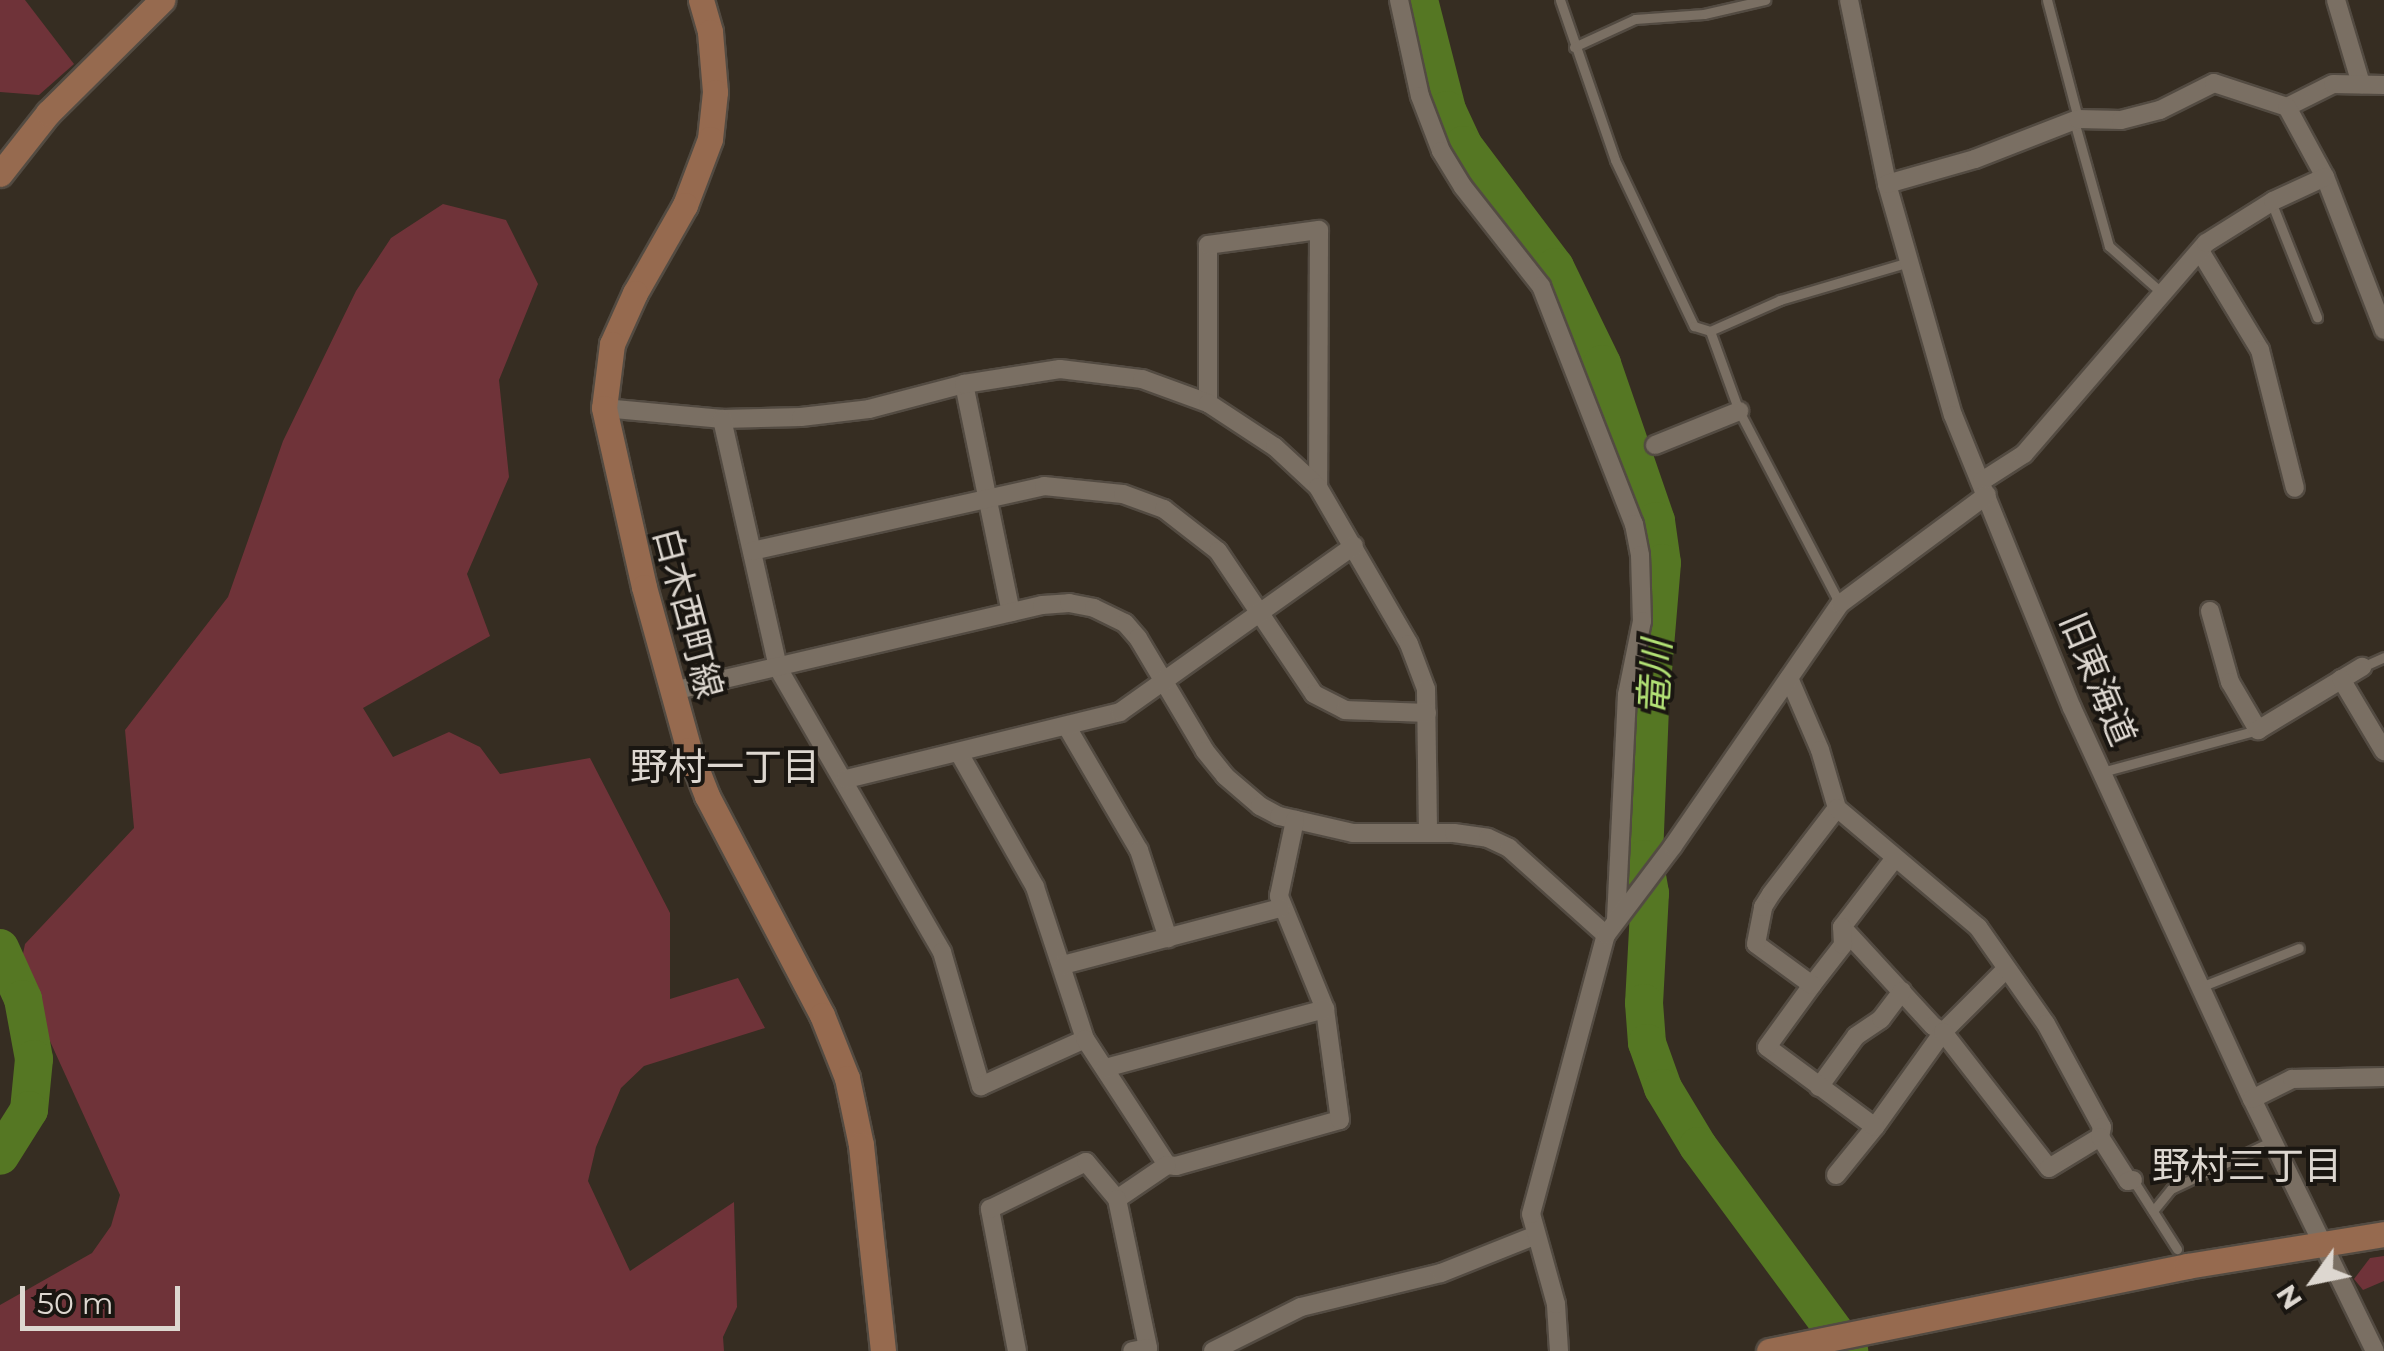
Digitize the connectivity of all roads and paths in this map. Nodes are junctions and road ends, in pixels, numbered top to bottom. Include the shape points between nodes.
1 (162, 0) edge
2 (701, 0) edge
3 (1399, 0) edge
4 (1560, 0) edge
5 (1701, 0) edge
6 (1765, 0) edge
7 (1849, 0) edge
8 (2047, 0) edge
9 (2336, 0) edge
10 (1704, 14) junction
11 (1574, 47) junction
12 (2361, 84) junction
13 (2384, 85) edge
14 (2288, 108) junction
15 (2076, 120) junction
16 (0, 174) edge
17 (2324, 177) junction
18 (1887, 184) junction
19 (2271, 202) junction
20 (2200, 251) junction
21 (1909, 262) junction
22 (2162, 293) junction
23 (2317, 317) dead end
24 (1710, 330) junction
25 (2384, 330) edge
26 (964, 384) junction
27 (1208, 402) junction
28 (604, 408) junction
29 (1739, 411) junction
30 (722, 419) junction
31 (1655, 445) dead end
32 (1318, 487) junction
33 (1984, 488) junction
34 (2294, 488) dead end
35 (989, 497) junction
36 (1354, 546) junction
37 (752, 551) junction
38 (1840, 604) junction
39 (1258, 611) junction
40 (2210, 611) dead end
41 (1012, 612) junction
42 (2384, 657) edge
43 (2362, 667) joint
44 (778, 668) junction
45 (1789, 678) junction
46 (1163, 679) junction
47 (2341, 679) junction
48 (673, 691) junction
49 (1428, 713) junction
50 (1067, 727) junction
51 (2258, 730) junction
52 (2384, 752) edge
53 (959, 753) junction
54 (2102, 772) junction
55 (846, 779) junction
56 (1836, 808) junction
57 (1295, 820) junction
58 (1428, 832) junction
59 (1894, 858) junction
60 (1281, 908) junction
61 (1842, 927) junction
62 (1611, 928) junction
63 (1168, 938) junction
64 (2299, 948) dead end
65 (1063, 964) junction
66 (2005, 970) junction
67 (1812, 985) junction
68 (2204, 986) junction
69 (1902, 991) junction
70 (1326, 1010) junction
71 (1943, 1032) junction
72 (1085, 1039) junction
73 (1105, 1068) junction
74 (2384, 1078) edge
75 (1819, 1087) junction
76 (2252, 1099) junction
77 (1875, 1126) junction
78 (2100, 1137) junction
79 (2272, 1140) junction
80 (1167, 1164) junction
81 (1836, 1175) dead end
82 (2133, 1180) joint
83 (1117, 1200) junction
84 (2153, 1212) junction
85 (2384, 1234) edge
86 (1534, 1236) junction
87 (2325, 1243) junction
88 (2177, 1249) dead end
89 (884, 1351) edge
90 (1017, 1351) edge
91 (1132, 1351) edge
92 (1213, 1351) edge
93 (1559, 1351) edge
94 (1768, 1351) edge
95 (2375, 1351) edge

1 - 16 main road via 48,114
2 - 28 main road, 白木西町線 via 715,92 710,139 685,206 612,344
3 - 62 street via 1420,96 1442,151 1462,187 1541,286 1634,524 1642,621 1626,695
4 - 11 lane
5 - 10 lane
6 - 10 lane
7 - 18 street, 旧東海道
8 - 15 lane
9 - 12 street
10 - 11 lane via 1635,20
11 - 24 lane via 1661,259 1694,326
12 - 13 street
12 - 14 street via 2334,84
14 - 15 street via 2214,83 2160,110 2121,120
14 - 17 street
15 - 18 street
15 - 22 lane via 2108,246
17 - 19 street
17 - 25 street
18 - 21 street, 旧東海道
19 - 20 street
19 - 23 lane
20 - 22 street
20 - 34 street via 2260,350
21 - 24 lane via 1780,300
21 - 33 street, 旧東海道 via 1953,415
22 - 33 street via 2024,454
24 - 29 lane
26 - 27 street via 1085,369 1142,379
26 - 30 street via 869,409
26 - 35 street
27 - 32 street via 1275,447
27 - 32 street via 1208,245 1319,230
28 - 30 street
28 - 48 main road, 白木西町線
29 - 31 street
29 - 38 lane
30 - 37 street
32 - 36 street
33 - 38 street
33 - 54 street, 旧東海道
35 - 37 street
35 - 39 street via 1078,486 1164,509 1218,551
35 - 41 street
36 - 39 street
36 - 49 street via 1409,644
37 - 44 street
38 - 45 street
39 - 46 street
39 - 49 street via 1302,682 1330,705 1369,714
40 - 51 street via 2230,682
41 - 44 street
41 - 46 street via 1069,603 1110,614 1138,638
42 - 43 lane
43 - 47 street
44 - 48 street
44 - 55 street
45 - 56 street
45 - 62 street
46 - 50 street via 1120,712
46 - 57 street via 1225,776 1260,806
47 - 51 street
47 - 52 street
48 - 89 main road, 白木西町線 via 708,796 822,1015 847,1078
49 - 58 street
50 - 53 street
50 - 63 street via 1138,850
51 - 54 lane
53 - 55 street
53 - 65 street via 1035,888
54 - 68 street, 旧東海道
55 - 72 street via 942,952 980,1086
56 - 59 street
56 - 67 street via 1763,907 1756,944
57 - 58 street via 1352,833
57 - 60 street
58 - 62 street via 1488,838 1509,848
59 - 61 street
59 - 66 street via 1978,927
60 - 63 street
60 - 70 street
61 - 67 street via 1843,945
61 - 69 street
62 - 86 street via 1536,1183
63 - 65 street
64 - 68 lane
65 - 72 street
66 - 71 street
66 - 78 street via 2046,1024 2102,1127
67 - 75 street via 1766,1046
68 - 76 street, 旧東海道
69 - 71 street
69 - 75 street via 1882,1018 1856,1036
70 - 73 street
70 - 80 street via 1340,1120
71 - 77 street
71 - 78 street via 2049,1168
72 - 73 street
73 - 80 street
74 - 76 street via 2292,1080
75 - 77 street
76 - 79 street, 旧東海道
77 - 81 street
78 - 82 street
79 - 84 lane via 2171,1189
79 - 87 street, 旧東海道
80 - 83 street
82 - 84 lane
83 - 90 street via 1086,1162 990,1209
83 - 91 street via 1148,1348
84 - 88 lane
85 - 87 main road
86 - 92 street via 1441,1273 1301,1307
86 - 93 street via 1556,1304
87 - 94 main road
87 - 95 street, 旧東海道

